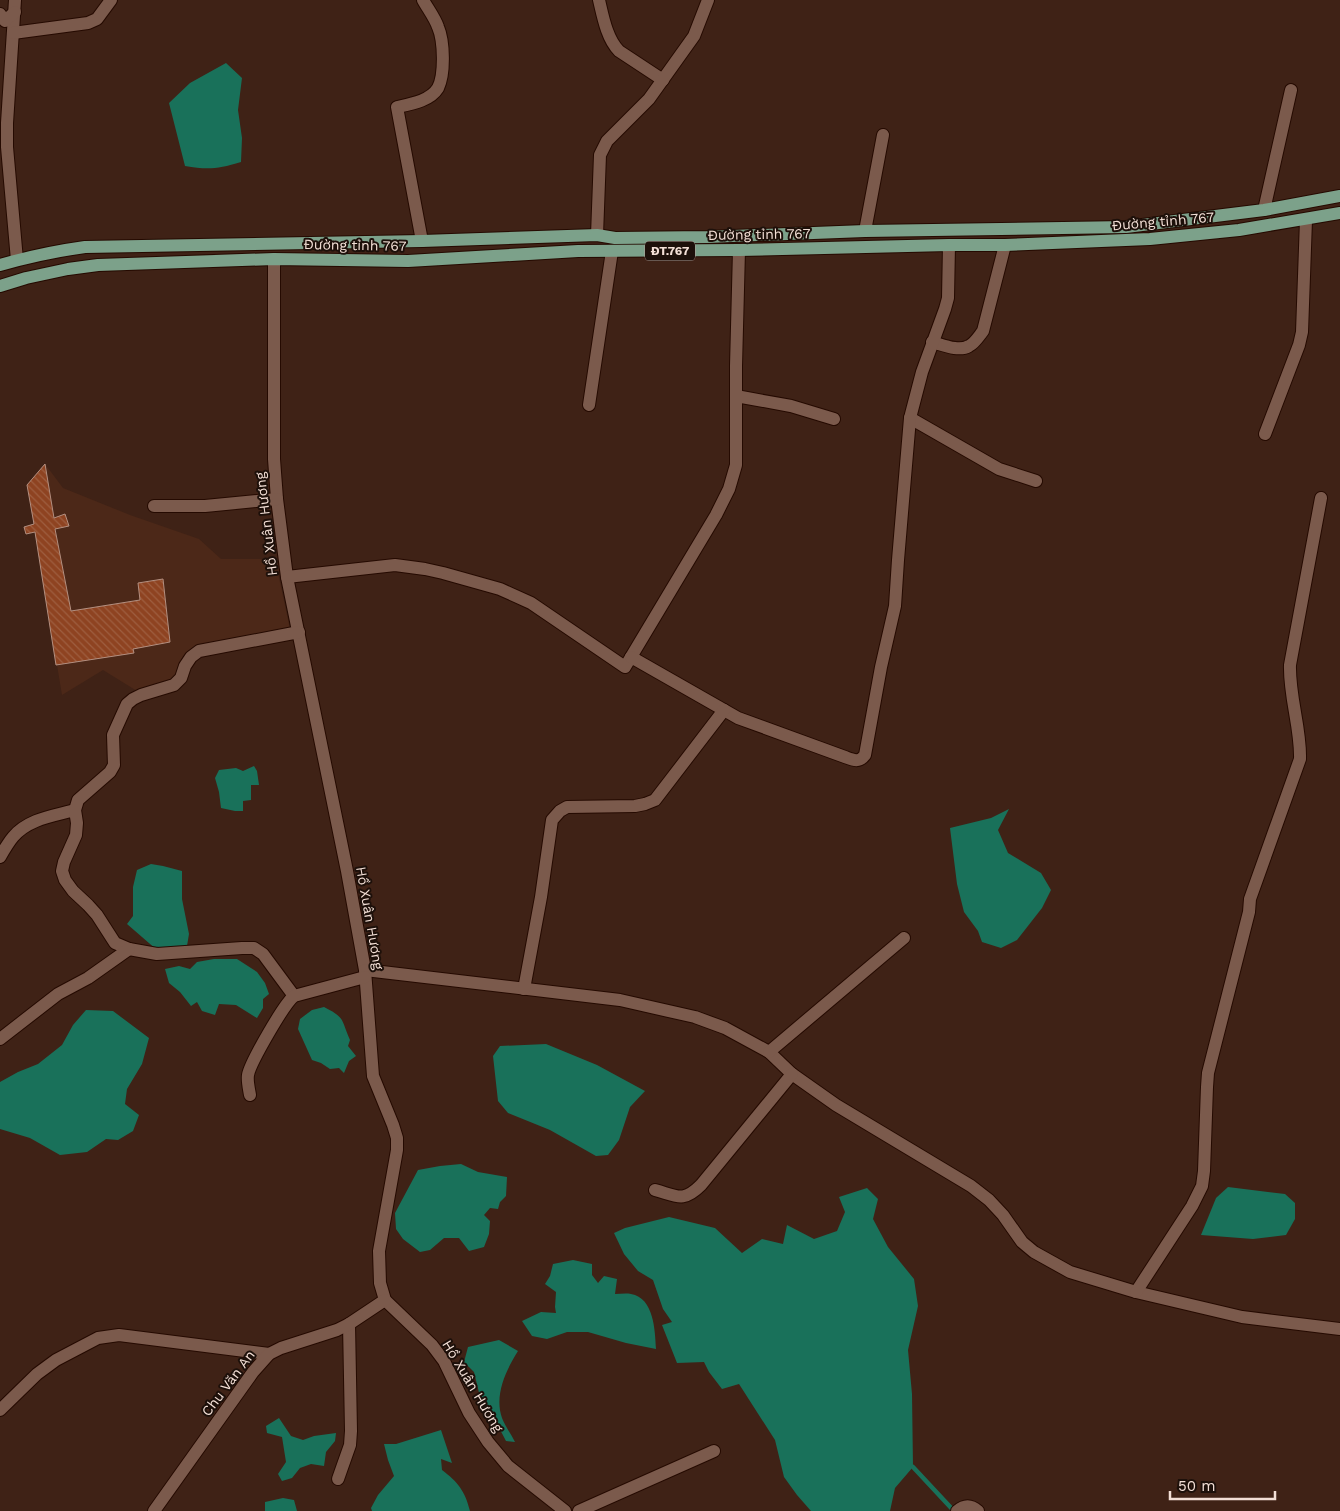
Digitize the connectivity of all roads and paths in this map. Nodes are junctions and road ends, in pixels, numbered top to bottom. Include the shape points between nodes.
1 (111, 0) edge
2 (424, 0) edge
3 (600, 0) edge
4 (708, 0) edge
5 (7, 14) edge
6 (13, 33) junction
7 (663, 80) junction
8 (1291, 90) dead end
9 (883, 135) dead end
10 (1339, 194) edge
11 (1264, 210) junction
12 (1340, 213) edge
13 (1306, 220) junction
14 (865, 231) junction
15 (597, 235) junction
16 (559, 236) junction
17 (422, 241) junction
18 (274, 243) junction
19 (949, 245) junction
20 (1005, 245) junction
21 (739, 250) junction
22 (612, 251) junction
23 (560, 252) junction
24 (274, 259) junction
25 (17, 260) junction
26 (0, 265) edge
27 (0, 286) edge
28 (932, 342) junction
29 (736, 396) junction
30 (589, 404) dead end
31 (910, 418) junction
32 (834, 420) dead end
33 (1265, 434) dead end
34 (1036, 482) dead end
35 (1322, 498) dead end
36 (276, 499) junction
37 (154, 506) dead end
38 (287, 577) junction
39 (299, 632) junction
40 (631, 657) junction
41 (724, 710) junction
42 (74, 810) junction
43 (0, 857) edge
44 (904, 938) dead end
45 (129, 949) junction
46 (365, 973) junction
47 (524, 989) junction
48 (294, 996) junction
49 (0, 1039) edge
50 (769, 1052) junction
51 (792, 1074) junction
52 (250, 1095) dead end
53 (655, 1190) dead end
54 (1136, 1292) junction
55 (385, 1300) junction
56 (349, 1324) junction
57 (1340, 1330) edge
58 (269, 1354) junction
59 (0, 1410) edge
60 (714, 1451) dead end
61 (338, 1479) dead end
62 (959, 1509) edge
63 (154, 1511) edge
64 (565, 1511) edge
65 (579, 1511) edge
66 (978, 1511) edge

1 - 6 street via 97,18 88,23
2 - 17 street via 443,44 438,87 421,101 397,107
3 - 7 street via 604,22 614,46
4 - 7 street via 694,36
5 - 6 street
6 - 25 street via 7,147
7 - 15 street via 603,147
8 - 11 street
9 - 14 street
10 - 11 main road, Đường tỉnh 767 / ĐT.767
11 - 14 main road, Đường tỉnh 767 / ĐT.767 via 1126,227
12 - 13 main road, Đường tỉnh 767 / ĐT.767
13 - 20 main road, Đường tỉnh 767 / ĐT.767 via 1150,239
13 - 33 street via 1302,332
14 - 15 main road, Đường tỉnh 767 / ĐT.767 via 707,237 615,238
15 - 16 main road, Đường tỉnh 767 / ĐT.767
16 - 17 main road, Đường tỉnh 767 / ĐT.767
16 - 23 main road
17 - 18 main road, Đường tỉnh 767 / ĐT.767
18 - 24 main road
18 - 25 main road, Đường tỉnh 767 / ĐT.767 via 85,248
19 - 20 main road, Đường tỉnh 767 / ĐT.767
19 - 21 main road, Đường tỉnh 767 / ĐT.767
19 - 28 street via 948,298
20 - 28 street via 980,336 968,347 956,348
21 - 22 main road, Đường tỉnh 767 / ĐT.767
21 - 29 street
22 - 23 main road, Đường tỉnh 767 / ĐT.767
22 - 30 street
23 - 24 main road, Đường tỉnh 767 / ĐT.767 via 408,261
24 - 27 main road, Đường tỉnh 767 / ĐT.767 via 98,265
24 - 36 street, Hồ Xuân Hương
25 - 26 main road, Đường tỉnh 767 / ĐT.767
28 - 31 street
29 - 32 street via 791,406
29 - 40 street via 736,466 729,489
31 - 34 street via 999,469
31 - 41 street via 895,606 865,755 857,761
35 - 54 street via 1290,665 1300,760 1250,899 1208,1073 1202,1186
36 - 37 street via 205,506
36 - 38 street, Hồ Xuân Hương
38 - 39 street, Hồ Xuân Hương
38 - 40 street via 395,565 425,568 500,589 531,603 625,667
39 - 42 street via 199,651 190,656 181,678 174,685 133,699 127,704 113,735 114,765 78,800
39 - 46 street, Hồ Xuân Hương
40 - 41 street
41 - 47 street via 655,800 635,806 567,807 552,820
42 - 43 street via 24,827
42 - 45 street via 76,835 64,862 65,880 97,915 116,943
44 - 50 street
45 - 48 street via 157,954 254,948 263,954
45 - 49 street via 88,978 58,994
46 - 47 street
46 - 48 street
46 - 55 street, Hồ Xuân Hương via 373,1076 397,1138 379,1250 380,1283
47 - 50 street via 620,1000 695,1017 725,1028
48 - 52 street via 288,1000 252,1065 248,1075
50 - 51 street
51 - 53 street via 692,1194 676,1196
51 - 54 street via 836,1105 977,1191 1034,1252 1070,1272
54 - 57 street via 1242,1317
55 - 56 street, Chu Văn An
55 - 64 street, Hồ Xuân Hương via 444,1361 470,1413 508,1466
56 - 58 street, Chu Văn An
56 - 61 street via 351,1431 350,1445
58 - 59 street via 120,1335 98,1338 56,1360
58 - 63 street, Chu Văn An
60 - 65 street
62 - 66 street via 969,1506

